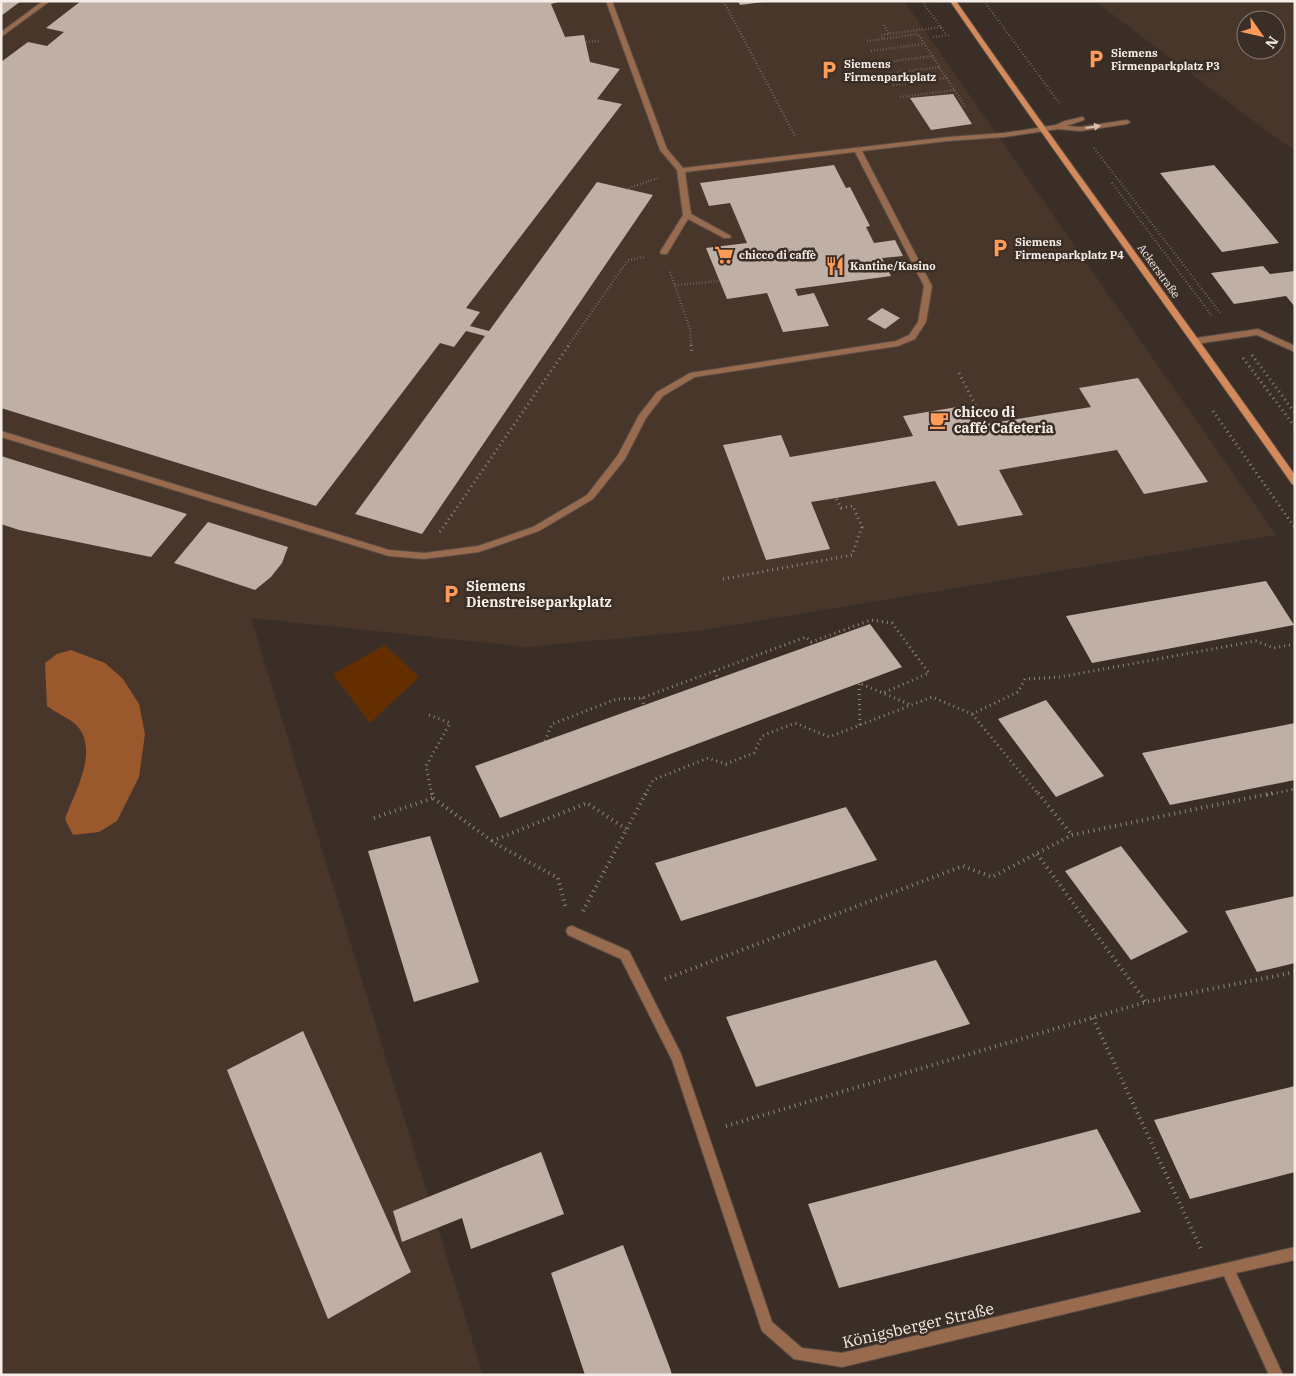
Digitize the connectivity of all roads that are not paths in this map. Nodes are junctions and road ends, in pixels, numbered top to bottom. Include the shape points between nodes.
1 (47, 1) edge
2 (609, 1) edge
3 (953, 1) edge
4 (1, 35) edge
5 (1082, 120) dead end
6 (1127, 122) dead end
7 (1058, 127) junction
8 (1042, 129) junction
9 (857, 149) junction
10 (681, 170) junction
11 (687, 215) junction
12 (727, 236) dead end
13 (664, 252) road end
14 (1196, 341) junction
15 (1295, 348) edge
16 (1, 434) edge
17 (1291, 471) edge
18 (1295, 482) edge
19 (572, 932) road end
20 (1295, 1253) edge
21 (1228, 1270) junction
22 (1276, 1375) edge

1 - 4 street
2 - 10 street via 664,150
3 - 8 street, Ackerstraße
5 - 7 street via 1066,122
7 -> 6 street via 1080,129
7 - 8 street
8 - 9 street
8 - 14 street, Ackerstraße
9 - 10 street
9 - 16 street via 928,286 922,322 912,337 898,343 693,375 660,394 642,417 622,457 590,497 536,529 479,549 424,556 390,553
10 - 11 street
11 - 12 street
11 - 13 street
14 - 15 street via 1258,332
14 - 17 street, Ackerstraße
17 - 18 street, Ackerstraße
19 - 21 street, Königsberger Straße via 624,955 676,1058 767,1326 799,1354 842,1360
20 - 21 street, Königsberger Straße
21 - 22 street

